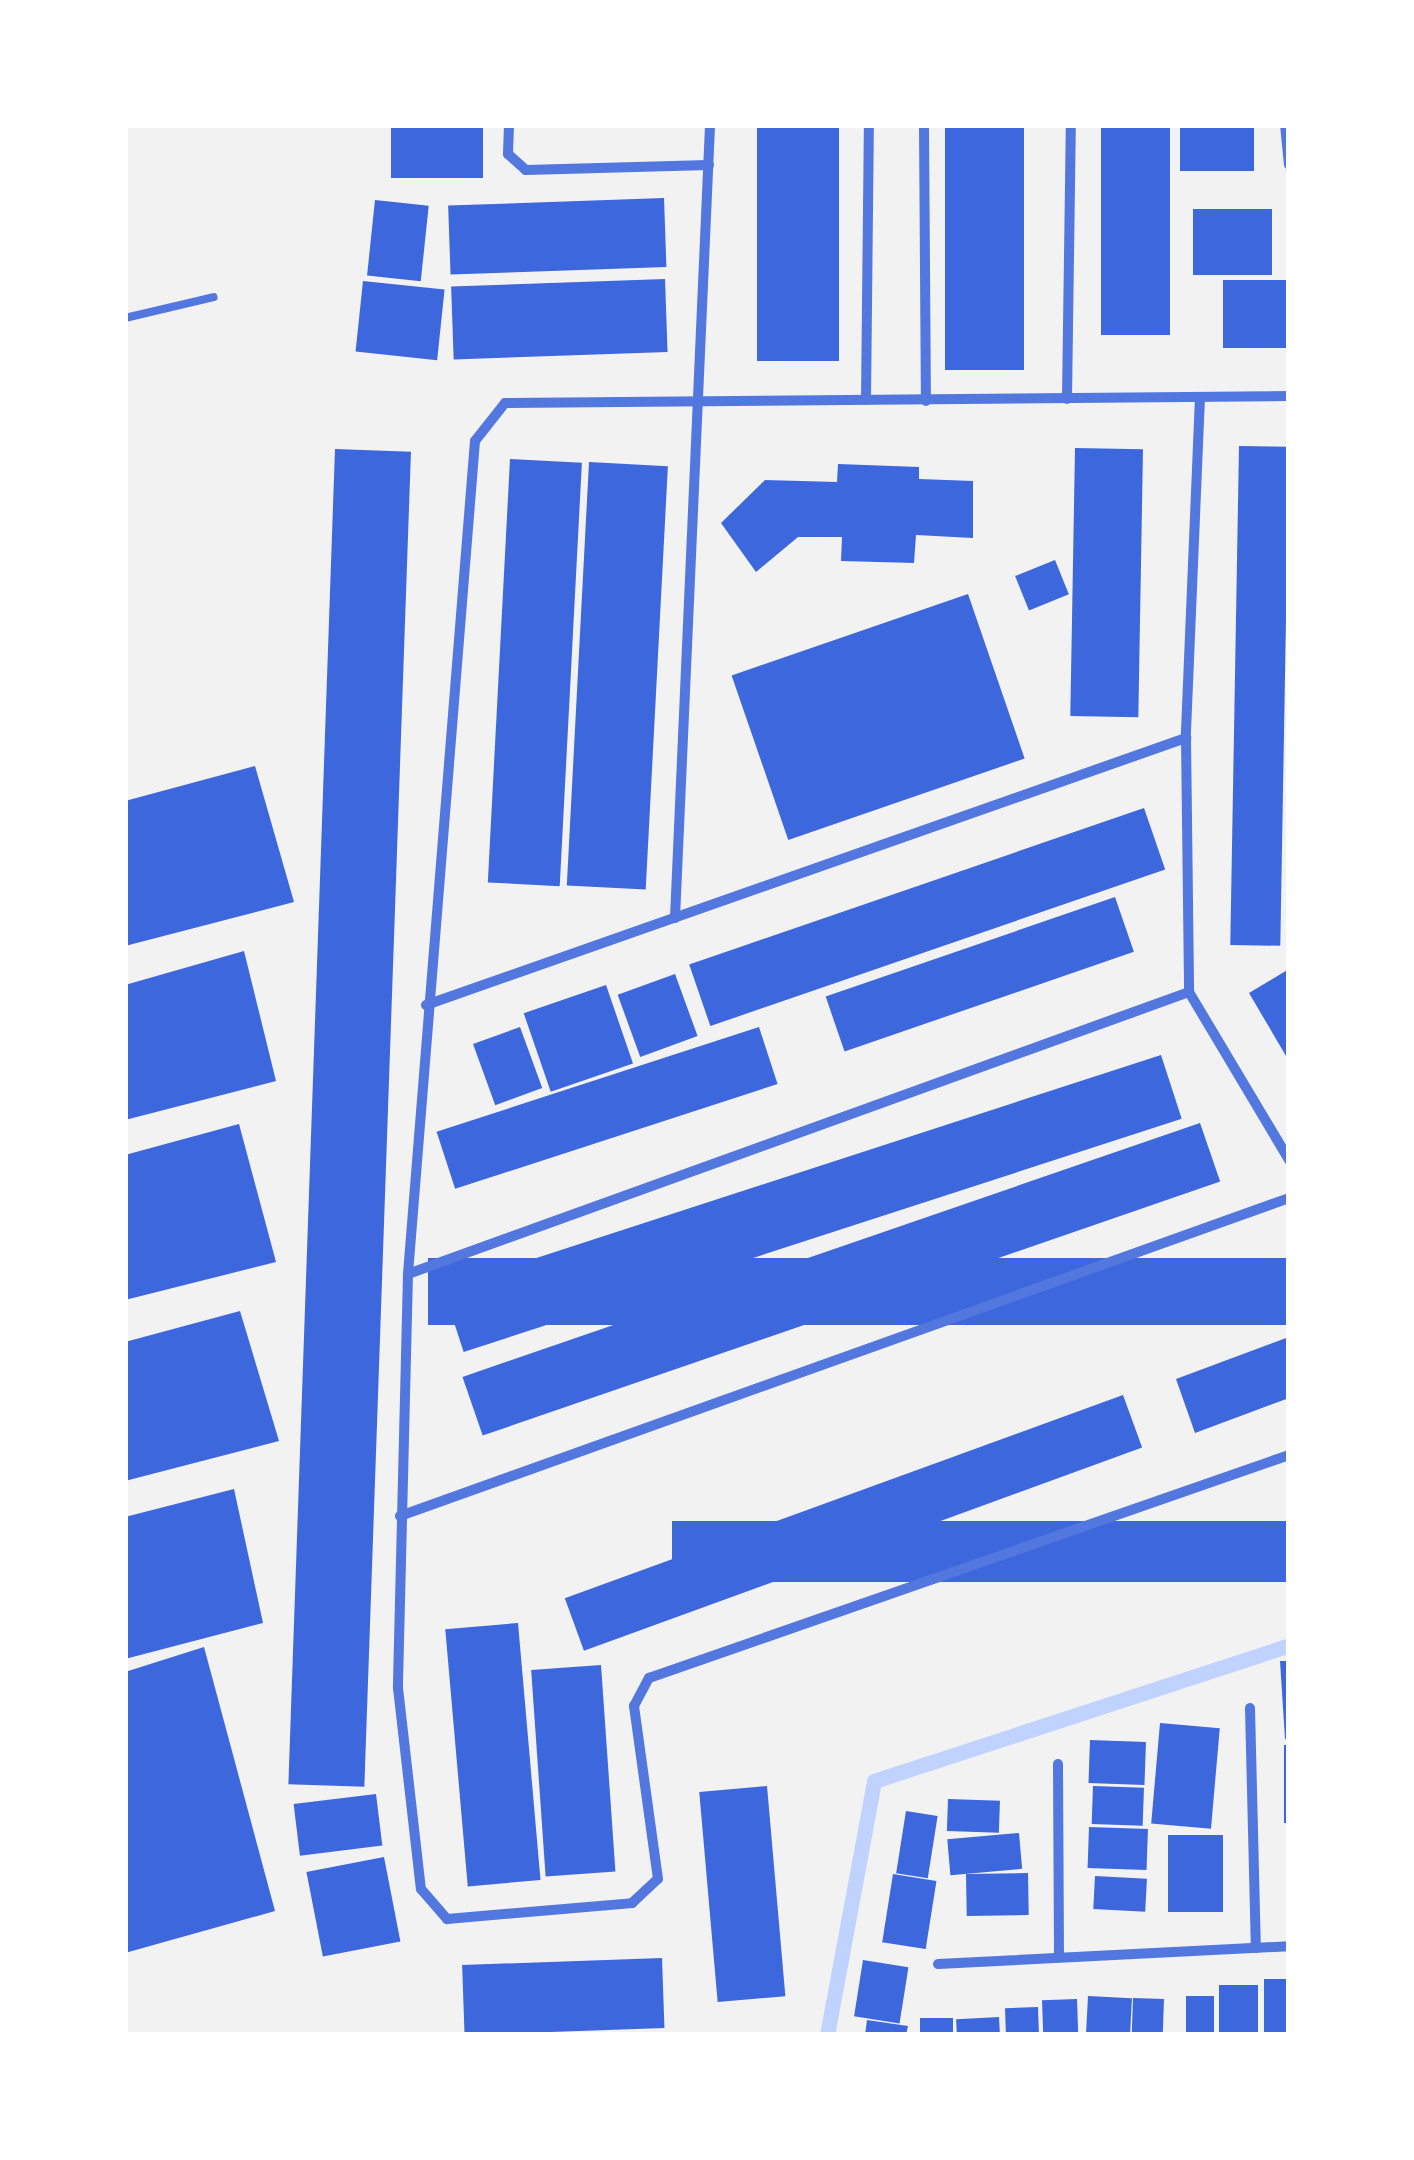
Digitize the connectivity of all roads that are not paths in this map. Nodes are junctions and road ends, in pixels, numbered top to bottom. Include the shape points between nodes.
1 (509, 125) edge
2 (710, 125) edge
3 (869, 125) edge
4 (924, 125) edge
5 (1070, 125) edge
6 (1285, 125) edge
7 (708, 165) junction
8 (1289, 165) edge
9 (214, 296) dead end
10 (125, 318) edge
11 (1289, 396) edge
12 (1200, 397) junction
13 (1067, 398) junction
14 (866, 400) junction
15 (926, 400) junction
16 (700, 401) junction
17 (1186, 738) junction
18 (676, 918) junction
19 (1189, 992) junction
20 (426, 1005) junction
21 (1289, 1160) edge
22 (1289, 1198) edge
23 (408, 1274) junction
24 (1289, 1455) edge
25 (400, 1516) junction
26 (1250, 1708) dead end
27 (1058, 1764) dead end
28 (1289, 1946) edge
29 (1256, 1948) junction
30 (1058, 1958) junction
31 (938, 1964) dead end

1 - 7 street via 508,154 526,170
2 - 7 street
3 - 14 street
4 - 15 street
5 - 13 street
6 - 8 street
7 - 16 street
9 - 10 lane
11 - 12 street
12 - 13 street
12 - 17 street
13 - 15 street
14 - 15 street
14 - 16 street
16 - 18 street
16 - 20 street via 505,403 475,441
17 - 18 street
17 - 19 street
18 - 20 street
19 - 21 street
19 - 23 street
20 - 23 street
22 - 25 street
23 - 25 street
24 - 25 street via 649,1678 634,1706 658,1878 632,1903 446,1919 422,1889 398,1688
26 - 29 street
27 - 30 street
28 - 29 street
29 - 30 street
30 - 31 street

